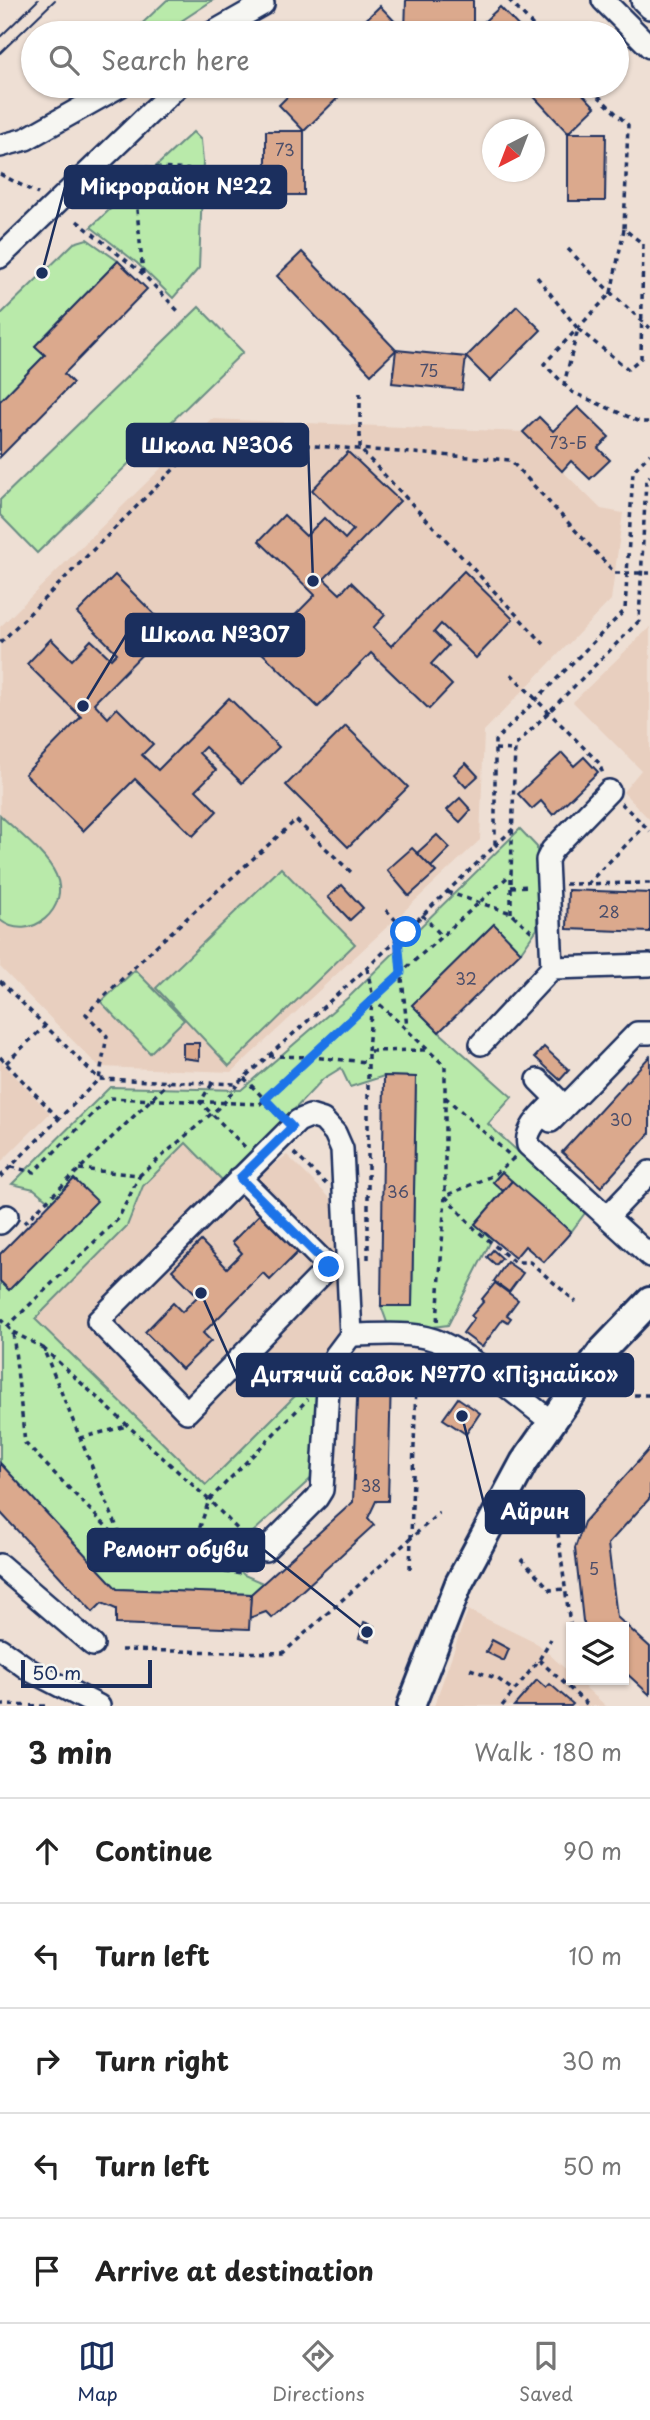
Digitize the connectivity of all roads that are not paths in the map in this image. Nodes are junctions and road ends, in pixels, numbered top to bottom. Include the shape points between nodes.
1 (603, 0) edge
2 (642, 0) edge
3 (266, 2) edge
4 (650, 8) edge
5 (233, 21) edge
6 (246, 21) edge
7 (624, 21) edge
8 (629, 26) edge
9 (650, 47) edge
10 (99, 98) edge
11 (166, 98) edge
12 (0, 146) edge
13 (0, 257) edge
14 (609, 791) road end
15 (551, 959) junction
16 (650, 965) edge
17 (650, 1033) edge
18 (481, 1044) dead end
19 (538, 1080) dead end
20 (521, 1151) junction
21 (650, 1172) edge
22 (240, 1178) junction
23 (607, 1217) junction
24 (650, 1256) edge
25 (650, 1301) edge
26 (351, 1335) junction
27 (552, 1422) junction
28 (263, 1552) road end
29 (0, 1565) edge
30 (93, 1646) dead end
31 (0, 1649) edge
32 (99, 1706) edge
33 (411, 1706) edge

1 - 7 street
2 - 4 street
3 - 5 street
3 - 6 street
8 - 9 street
10 - 12 street via 26,139
11 - 13 street
14 - 15 street via 547,860
15 - 16 street
15 - 18 street
17 - 20 street via 637,1033
19 - 20 street via 557,1099 529,1130
20 - 23 street
21 - 23 street
22 - 22 street via 98,1321 187,1412 329,1267
22 - 26 street via 298,1121 310,1116 323,1120 335,1133 342,1149
23 - 24 street
25 - 27 main road via 601,1352
26 - 27 street via 404,1334 426,1339 467,1358
26 - 28 street via 330,1366 322,1490
27 - 33 main road via 524,1462 459,1583
29 - 30 street
31 - 32 street via 31,1671

